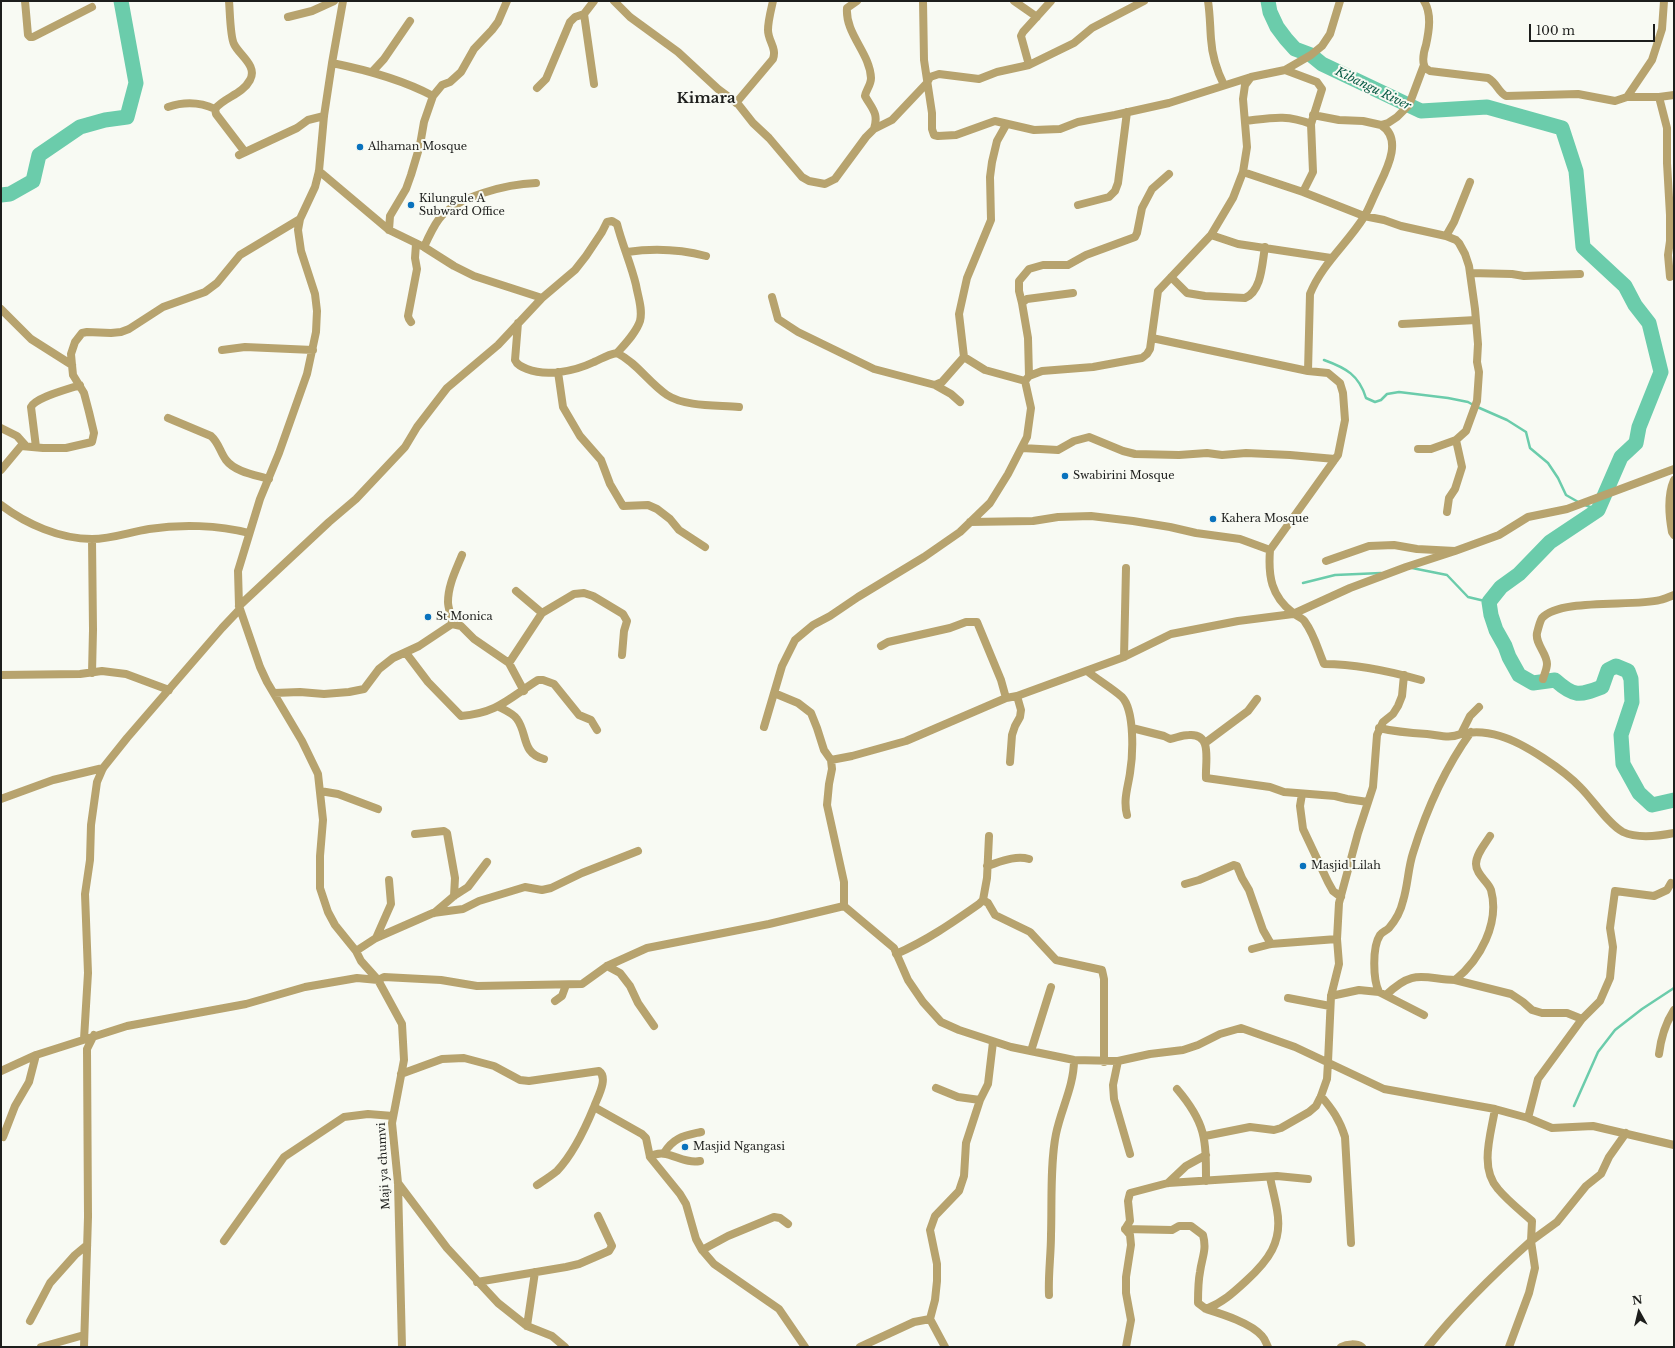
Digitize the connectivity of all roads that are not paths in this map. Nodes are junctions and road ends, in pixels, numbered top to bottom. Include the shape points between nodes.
1 (25, 1) edge
2 (229, 1) edge
3 (334, 1) edge
4 (343, 1) edge
5 (507, 1) edge
6 (594, 1) edge
7 (614, 1) edge
8 (773, 1) edge
9 (857, 1) edge
10 (923, 1) edge
11 (1014, 1) edge
12 (1051, 1) edge
13 (1144, 1) edge
14 (1208, 1) edge
15 (1340, 1) edge
16 (1424, 1) edge
17 (1664, 1) edge
18 (92, 7) dead end
19 (584, 14) junction
20 (288, 17) dead end
21 (1037, 17) junction
22 (410, 21) dead end
23 (332, 63) junction
24 (1029, 65) junction
25 (1424, 65) junction
26 (1284, 70) junction
27 (372, 72) junction
28 (1251, 77) junction
29 (928, 83) junction
30 (594, 84) dead end
31 (1224, 85) junction
32 (537, 88) dead end
33 (1674, 95) edge
34 (433, 96) junction
35 (1627, 97) junction
36 (1659, 97) junction
37 (736, 103) junction
38 (168, 107) dead end
39 (215, 109) junction
40 (1127, 112) junction
41 (1314, 115) junction
42 (324, 116) junction
43 (1245, 121) junction
44 (1006, 124) junction
45 (1311, 124) junction
46 (1381, 125) junction
47 (874, 129) junction
48 (319, 171) junction
49 (1243, 172) junction
50 (1169, 174) dead end
51 (1470, 182) dead end
52 (536, 183) dead end
53 (1303, 192) junction
54 (1078, 205) dead end
55 (1672, 215) edge
56 (1364, 216) junction
57 (300, 219) junction
58 (389, 230) junction
59 (1211, 236) junction
60 (1446, 236) junction
61 (420, 245) junction
62 (1265, 247) junction
63 (627, 252) junction
64 (706, 256) dead end
65 (1331, 258) junction
66 (1470, 273) junction
67 (1580, 274) dead end
68 (1171, 277) junction
69 (1670, 277) dead end
70 (1073, 293) dead end
71 (542, 298) junction
72 (772, 298) dead end
73 (1022, 303) junction
74 (1, 309) edge
75 (1476, 320) junction
76 (411, 322) dead end
77 (518, 323) junction
78 (1402, 324) dead end
79 (1152, 338) junction
80 (222, 350) dead end
81 (313, 350) junction
82 (617, 353) junction
83 (964, 357) junction
84 (72, 366) junction
85 (1308, 371) junction
86 (558, 372) junction
87 (1027, 379) junction
88 (80, 385) junction
89 (935, 386) junction
90 (960, 402) dead end
91 (739, 407) dead end
92 (168, 418) dead end
93 (1, 428) edge
94 (1456, 440) junction
95 (25, 445) junction
96 (36, 447) junction
97 (1022, 448) junction
98 (1418, 449) dead end
99 (1335, 459) junction
100 (1674, 469) edge
101 (1, 470) edge
102 (269, 479) junction
103 (1674, 480) edge
104 (1, 505) edge
105 (1447, 512) dead end
106 (970, 522) junction
107 (249, 533) junction
108 (1674, 535) edge
109 (92, 539) junction
110 (706, 547) dead end
111 (1270, 550) junction
112 (1455, 551) junction
113 (462, 555) dead end
114 (1326, 561) dead end
115 (1126, 568) dead end
116 (516, 592) dead end
117 (1674, 595) edge
118 (239, 608) junction
119 (542, 613) junction
120 (1293, 614) junction
121 (452, 624) junction
122 (881, 646) dead end
123 (406, 653) junction
124 (622, 655) dead end
125 (1124, 657) junction
126 (509, 663) junction
127 (1087, 671) junction
128 (92, 673) junction
129 (1, 675) edge
130 (1404, 675) junction
131 (1543, 679) dead end
132 (1421, 680) dead end
133 (168, 690) junction
134 (524, 690) junction
135 (274, 693) junction
136 (774, 693) junction
137 (1017, 696) junction
138 (1006, 698) junction
139 (1256, 699) dead end
140 (499, 707) junction
141 (1479, 707) dead end
142 (764, 727) dead end
143 (1132, 728) junction
144 (1379, 728) junction
145 (597, 730) dead end
146 (1471, 732) junction
147 (1461, 734) junction
148 (1205, 743) junction
149 (544, 759) dead end
150 (831, 760) junction
151 (1010, 762) dead end
152 (103, 768) junction
153 (320, 791) junction
154 (1302, 794) junction
155 (1, 799) edge
156 (1368, 802) junction
157 (378, 809) dead end
158 (1127, 815) dead end
159 (1674, 833) edge
160 (415, 834) dead end
161 (989, 836) dead end
162 (1490, 836) dead end
163 (638, 851) dead end
164 (1029, 859) dead end
165 (486, 862) dead end
166 (987, 866) junction
167 (389, 880) dead end
168 (1671, 883) dead end
169 (1185, 884) dead end
170 (454, 896) junction
171 (1341, 896) junction
172 (983, 900) junction
173 (844, 906) junction
174 (433, 913) junction
175 (376, 938) junction
176 (1337, 939) junction
177 (1271, 944) junction
178 (1252, 949) dead end
179 (356, 951) junction
180 (896, 954) junction
181 (607, 966) junction
182 (378, 980) junction
183 (1455, 980) junction
184 (566, 985) junction
185 (1051, 987) dead end
186 (1382, 993) junction
187 (1331, 996) junction
188 (1288, 998) dead end
189 (555, 1001) dead end
190 (1330, 1006) junction
191 (1674, 1010) edge
192 (1424, 1015) dead end
193 (1582, 1019) junction
194 (654, 1026) dead end
195 (94, 1035) junction
196 (84, 1039) junction
197 (993, 1042) junction
198 (1030, 1051) junction
199 (36, 1054) junction
200 (1659, 1054) dead end
201 (1074, 1060) junction
202 (1104, 1062) junction
203 (1118, 1062) junction
204 (1328, 1062) junction
205 (1, 1071) edge
206 (401, 1074) junction
207 (936, 1088) dead end
208 (1178, 1089) dead end
209 (1321, 1096) junction
210 (980, 1100) junction
211 (594, 1107) junction
212 (1495, 1109) junction
213 (393, 1116) junction
214 (1528, 1118) junction
215 (702, 1132) dead end
216 (1626, 1133) junction
217 (1205, 1136) junction
218 (3, 1138) dead end
219 (1674, 1145) edge
220 (664, 1152) junction
221 (1130, 1154) dead end
222 (1206, 1155) junction
223 (650, 1157) junction
224 (700, 1161) dead end
225 (1270, 1177) junction
226 (1308, 1179) dead end
227 (1206, 1181) junction
228 (1168, 1182) junction
229 (398, 1183) junction
230 (537, 1185) dead end
231 (598, 1216) dead end
232 (788, 1224) dead end
233 (1125, 1229) junction
234 (224, 1241) dead end
235 (1531, 1241) junction
236 (1351, 1243) dead end
237 (87, 1245) junction
238 (702, 1250) junction
239 (535, 1272) junction
240 (477, 1282) junction
241 (1049, 1295) dead end
242 (1206, 1309) junction
243 (930, 1319) junction
244 (30, 1321) dead end
245 (527, 1326) junction
246 (84, 1335) junction
247 (41, 1347) edge
248 (84, 1347) edge
249 (402, 1347) edge
250 (565, 1347) edge
251 (805, 1347) edge
252 (860, 1347) edge
253 (945, 1347) edge
254 (1126, 1347) edge
255 (1268, 1347) edge
256 (1341, 1347) edge
257 (1362, 1347) edge
258 (1428, 1347) edge
259 (1509, 1347) edge

1 - 18 street via 30,37
2 - 39 street via 233,42 250,64 251,80 242,91
3 - 20 street via 312,11
4 - 23 street
5 - 34 street via 498,22 474,49 461,72 450,82 442,85
6 - 19 street
7 - 37 street via 630,17 678,52
8 - 37 street via 768,30 774,49 774,59
9 - 47 street via 847,8 846,17 868,65 871,78 865,96 876,114
10 - 29 street via 924,60
11 - 21 street
12 - 21 street
13 - 24 street via 1099,24 1074,43
14 - 31 street via 1213,55
15 - 26 street via 1330,34 1322,46
16 - 25 street via 1429,14
17 - 35 street via 1662,29 1652,60
19 - 30 street
19 - 32 street via 574,17 570,22 546,79
21 - 24 street via 1021,36
22 - 27 street via 384,60
23 - 27 street
23 - 42 street
24 - 29 street via 979,79 934,75
25 - 35 street via 1430,71 1488,78 1494,82 1501,94 1506,96 1578,94 1615,101
25 - 46 street via 1409,105 1397,117
26 - 28 street
26 - 41 street via 1317,82 1320,86 1322,89
27 - 34 street via 416,87
28 - 31 street
28 - 43 street via 1245,84
29 - 44 street via 934,135 956,135 995,122
29 - 47 street via 892,120
31 - 40 street via 1210,91
33 - 36 street
34 - 58 street via 406,189 388,221
35 - 36 street
36 - 55 street via 1667,128 1667,163
37 - 47 street via 802,177 809,181 825,184 835,179
38 - 39 street via 194,104
39 - 42 street via 242,153 297,128 308,120
40 - 44 street via 1078,122 1060,129 1034,130
40 - 54 street via 1115,191 1109,197
41 - 45 street
41 - 46 street
42 - 48 street
43 - 45 street via 1287,117
43 - 49 street via 1247,147
44 - 83 street via 997,141 992,162 991,220 967,278 959,314
45 - 53 street via 1312,172
46 - 56 street via 1389,133 1392,153
48 - 57 street
48 - 58 street
49 - 53 street
49 - 59 street via 1233,198
50 - 73 street via 1152,189 1142,208 1135,237 1068,264 1043,265 1029,269 1019,281
51 - 60 street
52 - 61 street via 507,186 459,204 438,220
53 - 56 street
55 - 69 street via 1668,255
56 - 60 street
56 - 65 street via 1347,241
57 - 81 street, Maji ya chumvi via 299,239 318,311
57 - 84 street via 240,255 217,283 205,292 163,307 121,332 82,333 72,349
58 - 61 street
59 - 62 street via 1238,244
59 - 68 street
60 - 66 street via 1459,243
61 - 71 street via 474,276
61 - 76 street via 415,258 417,269 408,316
62 - 65 street
62 - 68 street via 1257,287 1245,298 1187,294
63 - 64 street via 657,249
63 - 71 street via 617,224 607,222 575,270
63 - 82 street via 642,312 640,322
65 - 85 street via 1310,294
66 - 67 street via 1524,276
66 - 75 street
68 - 79 street via 1158,291
70 - 73 street via 1027,299
71 - 77 street
72 - 89 street via 778,319 798,332 874,369
73 - 87 street via 1028,338
74 - 84 street via 31,339
75 - 78 street
75 - 94 street via 1479,372 1477,401 1466,431
77 - 86 street via 514,355 517,363 535,372
77 - 118 street via 439,397 404,447 356,500 329,522
79 - 85 street
79 - 87 street via 1150,349 1142,358 1093,367 1042,371
80 - 81 street via 245,347
81 - 102 street, Maji ya chumvi via 307,374
82 - 86 street
82 - 91 street via 673,398 683,402
83 - 87 street via 984,370
83 - 89 street via 942,382
84 - 88 street via 73,376
85 - 99 street via 1328,373 1340,383 1345,420
86 - 110 street via 563,406 580,436 601,460 610,484 623,506 648,505 657,509 679,530
87 - 97 street via 1031,408 1027,438
88 - 96 street via 39,399 33,404 31,407
88 - 96 street via 94,433 92,442 66,448
89 - 90 street
92 - 102 street via 211,436 232,466
93 - 95 street via 17,436
94 - 98 street via 1431,449
94 - 105 street via 1462,467 1455,489 1449,498
95 - 96 street
95 - 101 street via 21,446
97 - 99 street via 1058,450 1074,441 1089,437 1135,454 1179,455 1207,452
97 - 106 street via 990,503
99 - 111 street
100 - 112 street via 1567,509 1528,517 1498,535
102 - 107 street, Maji ya chumvi
103 - 108 street via 1669,507
104 - 109 street via 13,514 65,536
106 - 111 street via 1034,521 1091,516 1240,539
106 - 136 street via 924,557 813,625 795,640 782,666
107 - 109 street via 222,527 183,527 150,529
107 - 118 street, Maji ya chumvi via 238,571
109 - 128 street
111 - 120 street via 1268,569 1272,587 1280,602
112 - 114 street via 1394,545 1369,546
112 - 120 street via 1350,588
113 - 121 street via 450,588 448,603
115 - 125 street
116 - 119 street
117 - 131 street via 1659,600 1568,607 1542,618 1536,638 1547,664
118 - 133 street
118 - 135 street, Maji ya chumvi via 260,667
119 - 124 street via 574,594 584,593 593,596 623,614 627,621
119 - 126 street
120 - 125 street via 1238,620 1171,634
120 - 130 street via 1305,620 1324,664 1368,667
121 - 123 street
121 - 126 street via 461,626 474,639
122 - 138 street via 966,622 977,622
123 - 135 street via 393,658 378,669 364,689 324,694
123 - 140 street via 428,682 461,716
125 - 127 street
126 - 134 street
127 - 137 street
127 - 143 street via 1123,698
128 - 129 street
128 - 133 street via 102,671 126,674
130 - 132 street
130 - 144 street via 1402,696 1398,706
133 - 152 street
134 - 140 street
134 - 145 street via 538,680 554,684 579,715 591,720
135 - 153 street, Maji ya chumvi via 318,774
136 - 142 street
136 - 150 street via 798,703 811,713 824,750
137 - 138 street
137 - 151 street via 1021,710 1012,735
138 - 150 street via 906,741
139 - 148 street via 1248,710
140 - 149 street via 517,718 529,749 535,756
141 - 147 street via 1470,716
143 - 148 street via 1170,739 1199,736
143 - 158 street via 1131,764 1125,796
144 - 147 street via 1407,734 1453,737
144 - 156 street via 1373,787
146 - 147 street
146 - 159 street via 1500,736 1550,763 1580,786 1614,826 1624,832 1659,836
146 - 186 street via 1454,755 1428,814 1412,854 1403,901 1389,928 1380,935 1376,943 1376,985
148 - 154 street via 1206,778
150 - 173 street via 827,806 844,882
152 - 155 street via 53,780
152 - 196 street via 98,782 91,825 90,860 85,894 88,973
153 - 157 street via 338,794
153 - 179 street, Maji ya chumvi via 323,820 320,888 335,925
154 - 156 street
154 - 171 street via 1300,806 1303,829 1333,891
156 - 171 street
160 - 170 street via 444,831 447,833 455,878
161 - 166 street
162 - 183 street via 1478,855 1476,864 1478,872 1490,888 1493,904 1490,928 1472,965
163 - 174 street via 551,888 542,890 525,887 478,901 463,909
164 - 166 street via 1011,859
165 - 170 street via 468,887
166 - 172 street
167 - 175 street via 391,904
168 - 193 street via 1667,890 1654,896 1615,891 1610,928 1613,947 1610,978 1600,1001
169 - 177 street via 1237,866
170 - 174 street
171 - 176 street
172 - 180 street via 943,930
172 - 202 street via 988,903 995,915 1030,932 1056,960 1102,970
173 - 180 street via 894,948
173 - 181 street via 647,948
174 - 175 street
175 - 179 street
176 - 177 street
176 - 187 street via 1339,964
177 - 178 street
179 - 182 street, Maji ya chumvi via 361,961
180 - 197 street via 919,997 941,1022
181 - 184 street via 582,984
181 - 194 street via 620,973
182 - 184 street via 441,980 477,986
182 - 195 street via 358,978 305,987 246,1004 127,1026
182 - 206 street, Maji ya chumvi via 402,1024 404,1060
183 - 186 street via 1417,976 1408,978
183 - 193 street via 1511,994 1532,1010 1542,1013 1567,1013
184 - 189 street via 562,996
185 - 198 street
186 - 187 street via 1359,990
186 - 192 street
187 - 190 street
188 - 190 street
190 - 204 street
191 - 200 street via 1668,1019
193 - 214 street via 1538,1079
195 - 196 street
195 - 237 street via 88,1049
196 - 199 street
197 - 198 street
197 - 210 street via 988,1084
198 - 201 street
199 - 205 street
199 - 218 street via 29,1082 14,1106
201 - 202 street
201 - 241 street via 1072,1080 1056,1135
202 - 203 street
203 - 204 street via 1150,1054 1183,1050 1241,1028
203 - 221 street via 1113,1085 1114,1099
204 - 209 street
204 - 212 street via 1384,1089
206 - 211 street via 442,1059 464,1058 494,1066 520,1080 529,1081 599,1071 604,1078
206 - 213 street, Maji ya chumvi
207 - 210 street via 958,1097
208 - 217 street via 1197,1117
209 - 217 street via 1309,1112 1281,1128 1274,1130 1250,1127
209 - 236 street via 1335,1113 1345,1137
210 - 243 street via 966,1143 964,1176 959,1191 935,1216 930,1230 937,1264 937,1282
211 - 223 street via 642,1134 646,1138
211 - 230 street via 584,1131 563,1163 556,1172
212 - 214 street
212 - 235 street via 1488,1151 1489,1170 1497,1188 1532,1221
213 - 229 street, Maji ya chumvi
213 - 234 street via 368,1114 344,1117 284,1157
214 - 216 street via 1552,1128 1593,1126
215 - 220 street via 679,1137 669,1144
216 - 219 street
216 - 235 street via 1609,1157 1601,1174 1586,1186 1557,1222
217 - 222 street
220 - 223 street
220 - 224 street via 680,1159
222 - 227 street
222 - 228 street via 1186,1166
223 - 238 street via 686,1204 696,1239
225 - 226 street
225 - 227 street
225 - 242 street via 1278,1211 1275,1245 1263,1265 1219,1305
227 - 228 street
228 - 233 street via 1130,1193 1130,1221
229 - 240 street
229 - 249 street, Maji ya chumvi
231 - 239 street via 612,1246 609,1251 579,1264
232 - 238 street via 774,1217
233 - 242 street via 1172,1230 1180,1226 1191,1226 1203,1235 1205,1249 1198,1287 1198,1303
233 - 254 street via 1130,1235 1131,1245 1126,1277 1131,1320
235 - 258 street via 1478,1291
235 - 259 street via 1535,1268 1529,1293
237 - 244 street via 74,1255 50,1283
237 - 246 street
238 - 251 street via 714,1264 780,1309
239 - 240 street
239 - 245 street
240 - 245 street
242 - 255 street via 1258,1332
243 - 252 street via 914,1322
243 - 253 street
245 - 250 street via 552,1336
246 - 247 street
246 - 248 street
256 - 257 street

